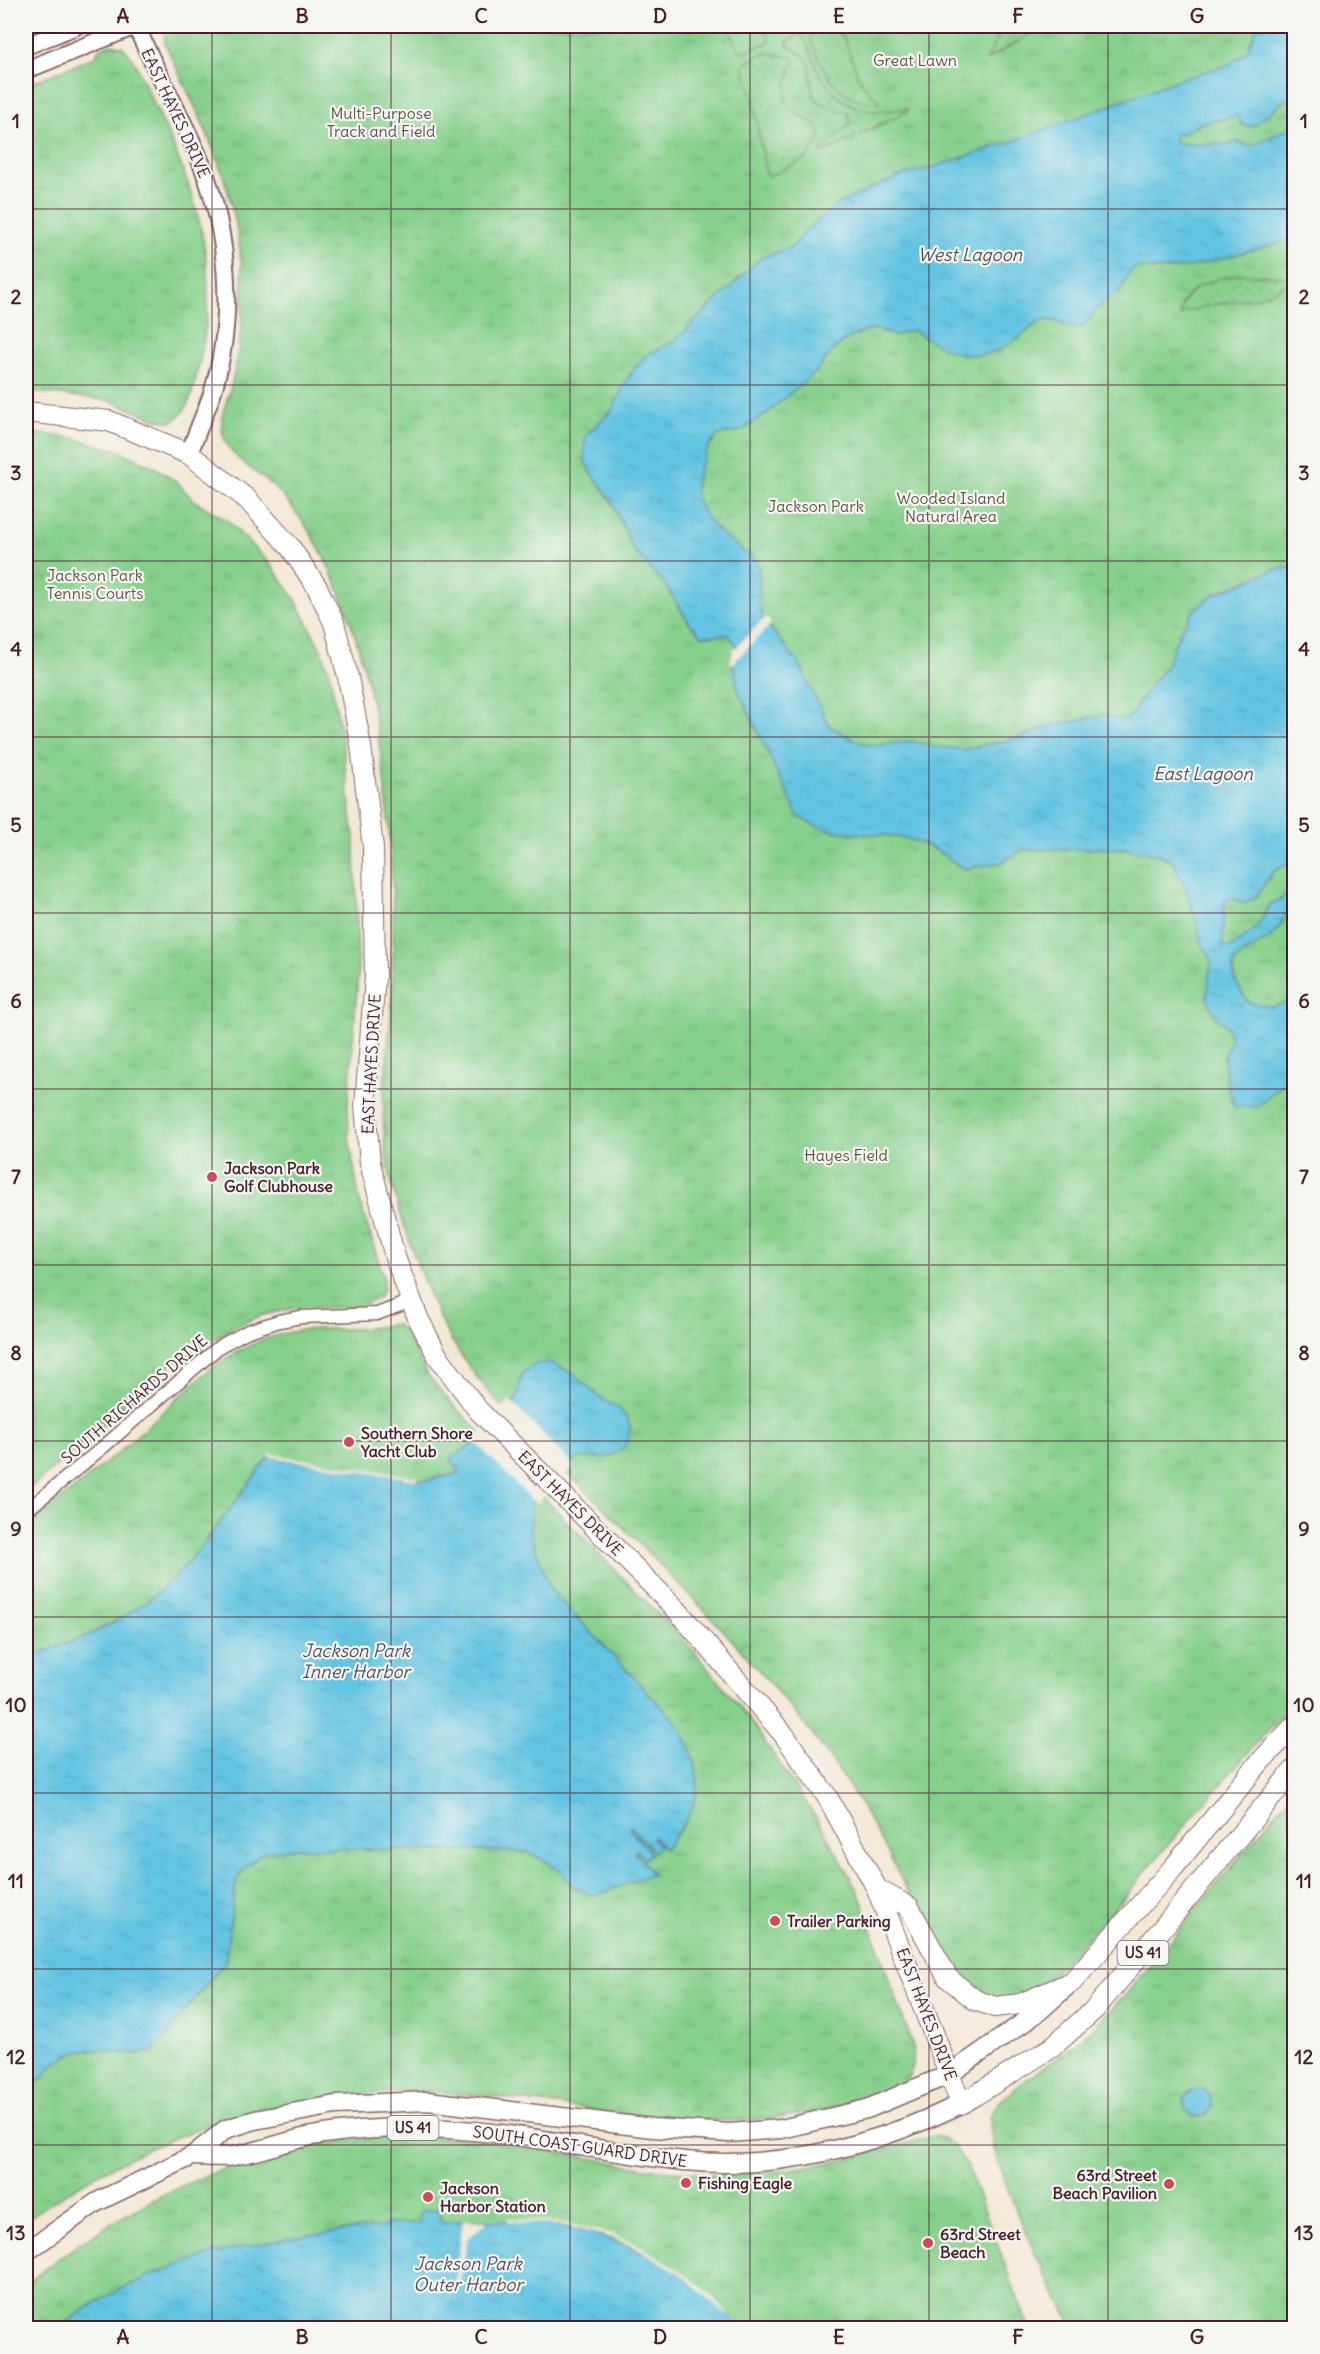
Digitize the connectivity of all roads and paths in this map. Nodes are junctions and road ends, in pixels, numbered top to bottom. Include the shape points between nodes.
1 (76, 26) edge
2 (135, 26) edge
3 (26, 46) edge
4 (26, 70) edge
5 (26, 412) edge
6 (189, 454) junction
7 (411, 1301) junction
8 (26, 1511) edge
9 (1294, 1726) edge
10 (1294, 1770) edge
11 (877, 1889) junction
12 (1072, 1982) junction
13 (950, 2074) junction
14 (962, 2104) junction
15 (192, 2156) junction
16 (26, 2252) edge

1 - 3 main road
2 - 4 main road
2 - 6 main road, EAST HAYES DRIVE via 197,153 223,245 224,336 212,393
5 - 6 highway via 109,421
6 - 7 highway, EAST HAYES DRIVE via 247,499 290,547 317,587 334,623 361,746 373,848 375,977 366,1135 375,1187
7 - 8 street, SOUTH RICHARDS DRIVE via 377,1314 279,1321 220,1346
7 - 11 highway, EAST HAYES DRIVE via 437,1355 478,1410 676,1609 784,1735 828,1798
9 - 12 highway, US 41
10 - 14 highway, US 41 via 1095,2009 1051,2048
11 - 12 highway via 909,1907 948,1978 975,2000 995,2007 1020,2004
11 - 13 highway, EAST HAYES DRIVE
12 - 13 main road, US 41 via 1037,2013
13 - 14 highway, EAST HAYES DRIVE
13 - 15 main road, SOUTH COAST GUARD DRIVE / US 41 via 867,2109 781,2130 729,2133 653,2128 479,2105 380,2102 313,2108 255,2120 226,2129
14 - 15 main road, SOUTH COAST GUARD DRIVE / US 41 via 858,2146 754,2162 688,2161 468,2130 418,2128 334,2132 233,2156
15 - 16 main road, SOUTH COAST GUARD DRIVE / US 41 via 97,2202

